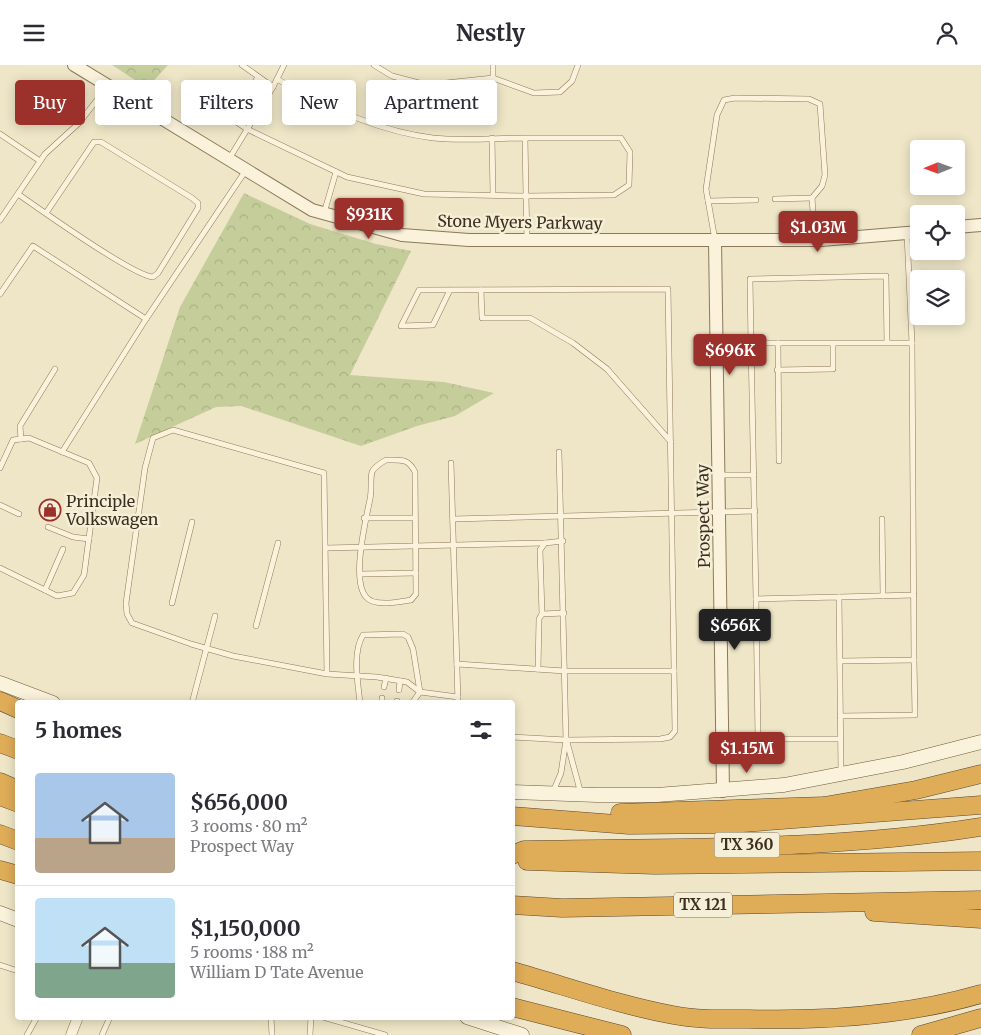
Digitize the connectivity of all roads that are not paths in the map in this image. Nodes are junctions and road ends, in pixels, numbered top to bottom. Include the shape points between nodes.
1 (74, 65) edge
2 (242, 65) edge
3 (284, 65) edge
4 (374, 65) edge
5 (493, 65) edge
6 (578, 65) edge
7 (258, 77) junction
8 (493, 78) junction
9 (277, 79) junction
10 (96, 80) edge
11 (273, 87) junction
12 (95, 102) edge
13 (170, 125) edge
14 (247, 129) junction
15 (0, 134) edge
16 (492, 138) junction
17 (525, 138) junction
18 (228, 160) junction
19 (40, 161) junction
20 (246, 170) junction
21 (336, 172) junction
22 (18, 194) junction
23 (493, 195) junction
24 (526, 196) junction
25 (812, 198) junction
26 (775, 199) dead end
27 (756, 200) dead end
28 (708, 201) junction
29 (46, 213) junction
30 (324, 213) junction
31 (0, 220) edge
32 (981, 225) edge
33 (965, 226) edge
34 (910, 232) edge
35 (815, 239) junction
36 (527, 240) junction
37 (715, 240) junction
38 (913, 260) edge
39 (450, 290) junction
40 (481, 290) junction
41 (0, 294) edge
42 (146, 319) junction
43 (716, 342) junction
44 (751, 343) junction
45 (778, 343) junction
46 (887, 343) junction
47 (912, 343) junction
48 (833, 344) junction
49 (55, 369) dead end
50 (777, 370) junction
51 (21, 439) junction
52 (671, 443) junction
53 (62, 452) junction
54 (559, 452) dead end
55 (779, 461) dead end
56 (450, 463) dead end
57 (0, 468) edge
58 (718, 475) junction
59 (754, 475) junction
60 (0, 505) edge
61 (755, 511) junction
62 (673, 512) junction
63 (719, 512) junction
64 (19, 514) dead end
65 (562, 516) junction
66 (364, 518) junction
67 (415, 518) junction
68 (453, 519) junction
69 (882, 519) dead end
70 (192, 522) dead end
71 (48, 527) dead end
72 (89, 539) junction
73 (562, 541) junction
74 (278, 543) dead end
75 (544, 543) junction
76 (454, 545) junction
77 (416, 546) junction
78 (326, 547) junction
79 (360, 547) junction
80 (63, 549) dead end
81 (0, 569) edge
82 (416, 573) junction
83 (361, 574) junction
84 (45, 590) junction
85 (914, 595) junction
86 (884, 596) junction
87 (839, 597) junction
88 (756, 599) junction
89 (172, 603) dead end
90 (564, 613) junction
91 (542, 614) junction
92 (215, 615) dead end
93 (256, 625) dead end
94 (206, 648) junction
95 (914, 660) junction
96 (840, 661) junction
97 (457, 664) junction
98 (538, 669) junction
99 (565, 671) junction
100 (674, 671) junction
101 (327, 674) junction
102 (357, 676) junction
103 (386, 678) junction
104 (400, 681) junction
105 (0, 683) edge
106 (384, 687) dead end
107 (399, 690) dead end
108 (420, 692) junction
109 (45, 700) edge
110 (193, 700) edge
111 (360, 700) edge
112 (414, 700) edge
113 (458, 700) edge
114 (0, 701) edge
115 (15, 708) edge
116 (840, 716) junction
117 (515, 737) edge
118 (840, 739) junction
119 (566, 740) junction
120 (981, 742) edge
121 (0, 743) edge
122 (15, 749) edge
123 (841, 772) junction
124 (981, 775) edge
125 (0, 782) edge
126 (15, 789) edge
127 (723, 791) junction
128 (515, 792) edge
129 (552, 794) junction
130 (581, 795) junction
131 (0, 796) edge
132 (15, 802) edge
133 (981, 805) edge
134 (515, 816) edge
135 (565, 819) junction
136 (981, 827) edge
137 (515, 854) edge
138 (515, 860) edge
139 (981, 861) edge
140 (0, 863) edge
141 (15, 866) edge
142 (0, 870) edge
143 (15, 874) edge
144 (981, 900) edge
145 (843, 903) junction
146 (515, 905) edge
147 (0, 913) edge
148 (15, 919) edge
149 (981, 919) edge
150 (0, 965) edge
151 (15, 970) edge
152 (515, 972) edge
153 (515, 983) edge
154 (981, 994) edge
155 (515, 1008) edge
156 (642, 1009) junction
157 (981, 1018) edge
158 (35, 1020) edge
159 (77, 1020) edge
160 (109, 1020) edge
161 (272, 1020) edge
162 (311, 1020) edge
163 (333, 1020) edge
164 (475, 1020) edge
165 (27, 1035) edge
166 (71, 1035) edge
167 (102, 1035) edge
168 (272, 1035) edge
169 (310, 1035) edge
170 (384, 1035) edge
171 (522, 1035) edge
172 (622, 1035) edge
173 (921, 1035) edge

1 - 10 street, Stone Myers Parkway
2 - 7 lane
3 - 9 lane
4 - 8 lane via 392,76 426,85
5 - 8 lane
6 - 8 lane via 572,81 560,92 534,93
7 - 11 lane
7 - 14 lane via 232,119
9 - 11 lane
9 - 16 lane via 314,101 373,125 434,138
11 - 14 lane
12 - 19 lane
13 - 18 street, Stone Myers Parkway
14 - 18 lane
14 - 21 lane
15 - 19 lane
16 - 17 lane
16 - 23 lane
17 - 24 lane
17 - 24 lane via 621,138 630,152 629,185 614,195
18 - 20 street, Stone Myers Parkway
19 - 22 lane
20 - 30 street, Stone Myers Parkway via 312,210
20 - 42 lane
21 - 23 lane via 424,194
21 - 30 lane
22 - 29 lane
22 - 31 lane
23 - 24 lane
24 - 36 lane
25 - 26 lane
25 - 28 lane via 822,186 825,175 820,104 809,99 735,98 724,100 716,115 706,189
25 - 35 lane
27 - 28 lane
28 - 37 lane
29 - 29 lane via 140,274 153,277 194,218 198,203 101,142 94,142
30 - 36 street, Stone Myers Parkway via 402,235
32 - 33 street
34 - 35 street, Stone Myers Parkway
35 - 37 street, Stone Myers Parkway
36 - 37 street, Stone Myers Parkway
37 - 43 street, Prospect Way
38 - 47 lane
39 - 39 lane via 419,290 400,326 433,325
39 - 40 lane
40 - 52 lane via 482,318 530,317 572,343 607,369
40 - 52 lane via 668,289
41 - 42 lane via 32,246
42 - 53 lane
43 - 44 lane
43 - 58 street, Prospect Way
44 - 45 lane
44 - 46 lane via 750,279 886,276
44 - 59 lane
45 - 48 lane
45 - 50 lane
46 - 47 lane
46 - 48 lane
47 - 85 lane
48 - 50 lane via 833,369
49 - 51 lane via 20,426
50 - 55 lane
51 - 53 lane via 29,437
51 - 57 lane via 14,440
52 - 62 lane
53 - 72 lane via 89,463 97,478
54 - 65 lane
56 - 68 lane
58 - 59 lane
58 - 63 street, Prospect Way
59 - 61 lane
60 - 64 lane
61 - 63 lane
61 - 88 lane
62 - 63 lane
62 - 65 lane
62 - 100 lane
63 - 127 street, Prospect Way
65 - 68 lane
65 - 73 lane
66 - 67 lane
66 - 67 lane via 370,499 372,472 386,460 405,460 415,472
66 - 79 lane
67 - 77 lane
68 - 76 lane
69 - 86 lane
70 - 89 lane
71 - 72 lane via 73,537
72 - 84 lane via 84,575 73,593 57,596
73 - 75 lane
73 - 90 lane
74 - 93 lane
75 - 76 lane
75 - 91 lane via 540,550
76 - 77 lane
76 - 97 lane
77 - 79 lane
77 - 82 lane
78 - 79 lane
78 - 94 lane via 324,473 173,430 154,438 145,467 127,614 132,623
78 - 101 lane
79 - 83 lane
80 - 84 lane
81 - 84 lane
82 - 83 lane
82 - 83 lane via 416,593 411,601 401,602 373,602 361,587
85 - 86 lane
85 - 95 lane
86 - 87 lane
87 - 88 lane
87 - 96 lane
88 - 118 lane via 758,739
90 - 91 lane
90 - 99 lane
91 - 98 lane via 539,619
92 - 94 lane
94 - 101 lane
94 - 110 lane
95 - 96 lane
95 - 116 lane via 915,715
96 - 116 lane
97 - 98 lane
97 - 113 lane
98 - 99 lane
99 - 100 lane
99 - 119 lane
100 - 119 lane via 675,731 670,737
101 - 102 lane
102 - 103 lane
102 - 108 lane via 362,635 403,634 413,649
102 - 111 lane
103 - 104 lane
103 - 106 lane
104 - 107 lane
104 - 108 lane
105 - 109 main road
108 - 112 lane
108 - 113 lane
114 - 115 highway
116 - 118 lane
117 - 119 lane
118 - 123 lane
119 - 129 lane via 561,773
119 - 130 lane
120 - 123 main road via 903,762
121 - 122 highway
123 - 127 main road via 784,785
124 - 135 highway via 824,806 575,815
125 - 126 highway
127 - 130 main road
128 - 129 main road
129 - 130 main road
131 - 132 highway
133 - 135 highway via 729,824 629,825
134 - 135 highway
136 - 137 highway, TX 360 via 832,843 524,850
138 - 139 highway via 655,865
140 - 141 highway
142 - 143 highway
144 - 145 highway, TX 121
145 - 146 highway, TX 121 via 562,908
145 - 149 highway via 870,912
147 - 148 main road
150 - 151 lane
152 - 156 highway
153 - 156 highway via 621,1011
154 - 156 highway via 930,1007 824,1020 703,1019
155 - 172 highway
157 - 173 highway
158 - 165 lane
159 - 166 street
160 - 167 lane
161 - 168 lane
162 - 169 lane
163 - 170 lane
164 - 171 main road

